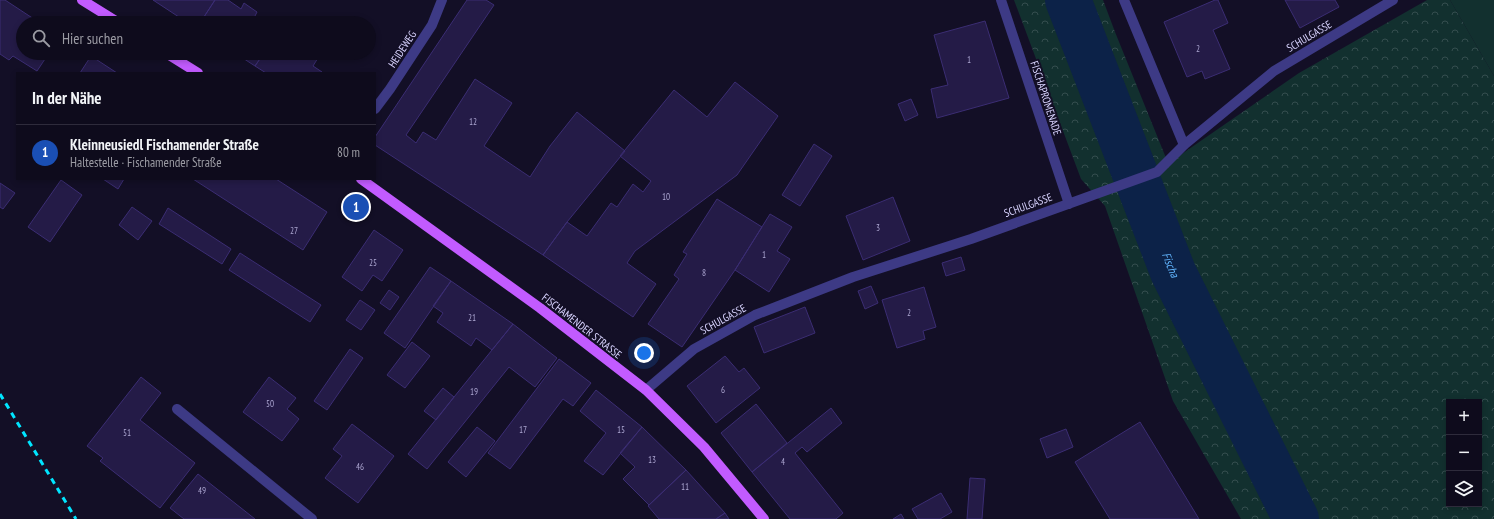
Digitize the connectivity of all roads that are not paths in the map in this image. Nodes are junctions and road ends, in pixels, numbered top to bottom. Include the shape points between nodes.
1 (82, 0) edge
2 (442, 0) edge
3 (1001, 0) edge
4 (1124, 0) edge
5 (1393, 0) edge
6 (108, 16) edge
7 (177, 60) edge
8 (196, 72) edge
9 (376, 107) edge
10 (1184, 145) junction
11 (362, 180) edge
12 (1069, 204) junction
13 (646, 390) junction
14 (177, 409) dead end
15 (312, 519) edge
16 (764, 519) edge

1 - 6 main road
2 - 9 street, HEIDEWEG via 432,25
3 - 12 street, FISCHAPROMENADE
4 - 10 street
5 - 10 street, SCHULGASSE via 1274,71
7 - 8 main road
10 - 12 street, SCHULGASSE via 1157,172
11 - 13 main road, FISCHAMENDER STRASSE via 540,308
12 - 13 street, SCHULGASSE via 853,277 755,315 694,349
13 - 16 main road, FISCHAMENDER STRASSE via 704,447
14 - 15 street

